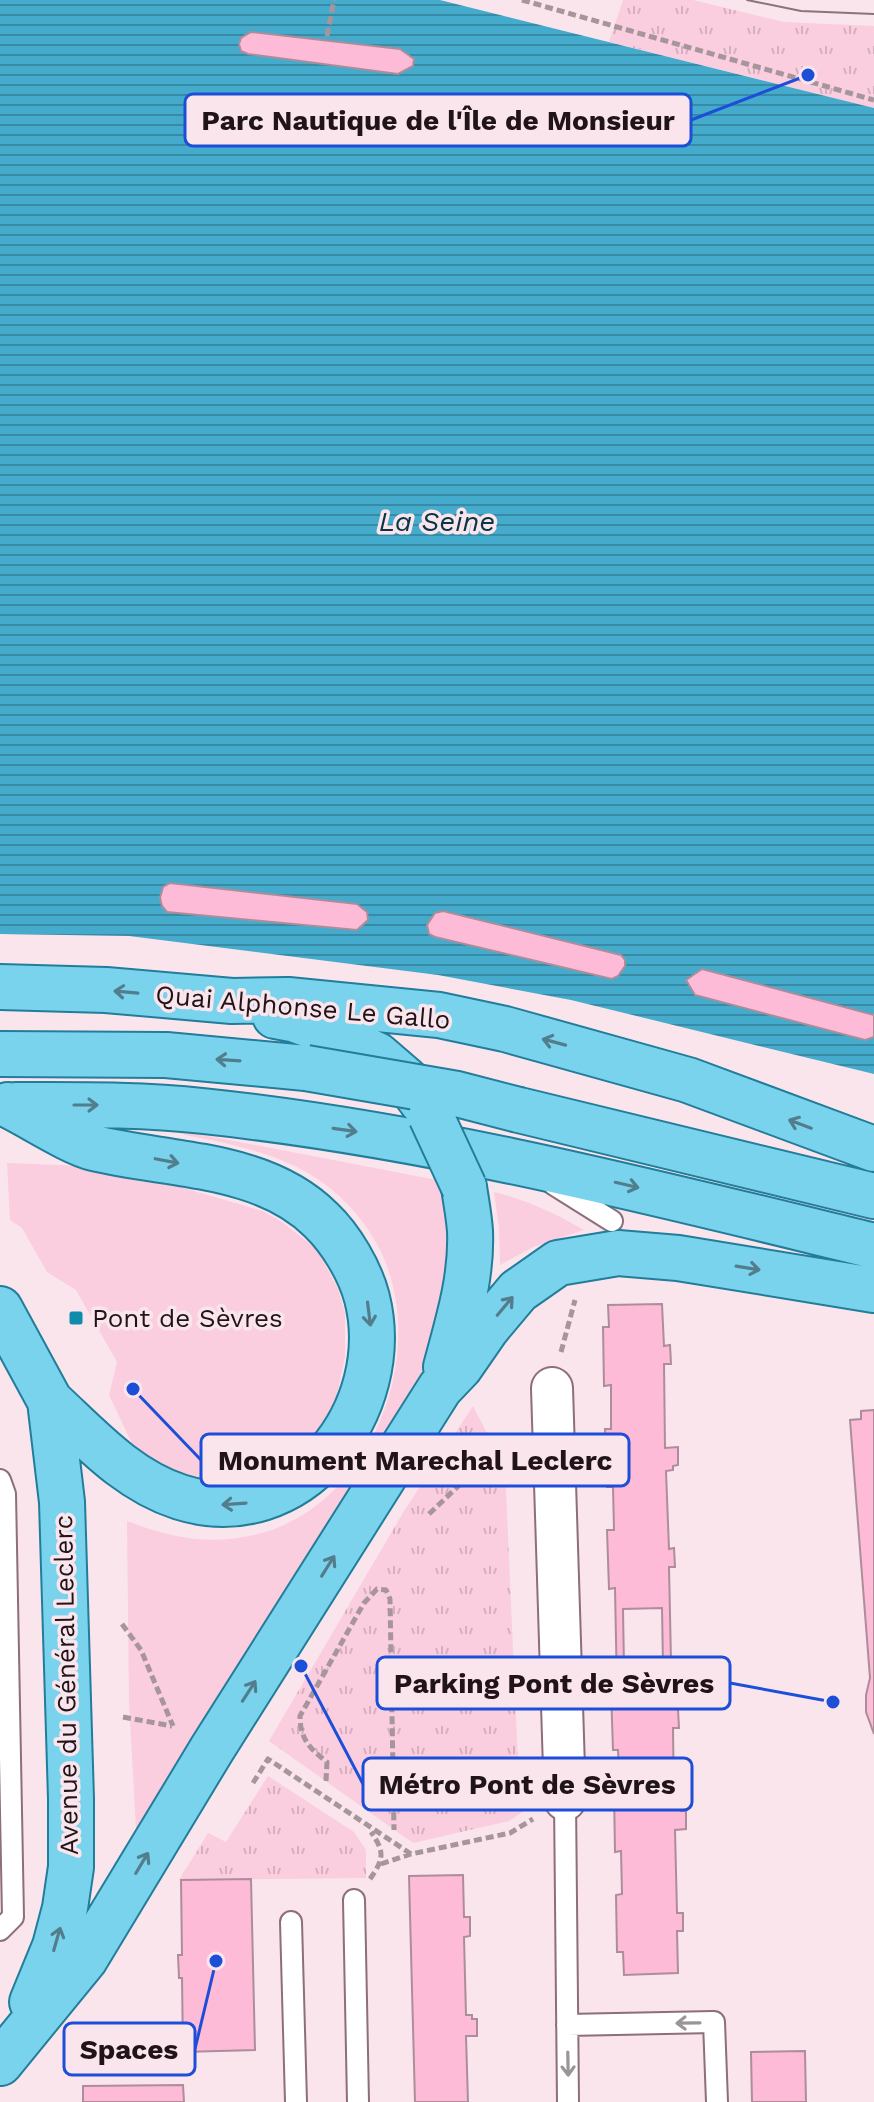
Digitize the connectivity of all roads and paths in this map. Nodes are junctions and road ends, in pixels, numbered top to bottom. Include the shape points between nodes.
1 (334, 0) edge
2 (522, 0) edge
3 (327, 36) dead end
4 (874, 100) edge
5 (0, 987) edge
6 (232, 1001) junction
7 (0, 1054) edge
8 (874, 1149) edge
9 (476, 1171) junction
10 (874, 1196) edge
11 (612, 1221) dead end
12 (874, 1246) edge
13 (874, 1290) edge
14 (575, 1299) dead end
15 (0, 1309) edge
16 (440, 1388) junction
17 (552, 1388) joint
18 (50, 1401) junction
19 (496, 1450) dead end
20 (0, 1480) edge
21 (429, 1514) dead end
22 (122, 1624) dead end
23 (123, 1717) dead end
24 (173, 1726) junction
25 (185, 1733) dead end
26 (326, 1781) dead end
27 (253, 1783) dead end
28 (565, 1800) junction
29 (368, 1828) junction
30 (394, 1830) dead end
31 (411, 1854) junction
32 (381, 1864) junction
33 (354, 1900) joint
34 (291, 1922) dead end
35 (0, 1930) edge
36 (567, 2025) junction
37 (0, 2061) edge
38 (296, 2102) edge
39 (358, 2102) edge
40 (568, 2102) edge
41 (717, 2102) edge

1 - 3 path
2 - 4 path
6 -> 5 main road, Quai Alphonse Le Gallo
8 -> 6 main road, Quai Alphonse Le Gallo via 688,1080 505,1029 439,1015 336,1004
6 - 9 main road, bridge via 323,1030 377,1055 406,1080
10 -> 7 main road, bridge via 457,1094 306,1068 166,1055
9 - 11 lane via 523,1167
9 -> 12 main road via 636,1187
9 - 16 main road via 463,1306
9 - 18 main road via 401,1138 202,1111 8,1105 91,1148 243,1177 297,1200 339,1243 367,1297 370,1362 355,1414 309,1473 271,1497 230,1505 165,1492 120,1466
16 -> 13 main road via 518,1291 558,1263 618,1253 678,1258
14 - 17 path
15 - 18 main road, Avenue du Général Leclerc
37 -> 16 main road via 85,1959
17 - 28 street
37 -> 18 main road, Avenue du Général Leclerc via 55,1946 71,1867 62,1502
19 - 21 path
20 - 35 lane via 5,1494 13,1917
22 - 24 path via 141,1650
23 - 24 path
24 - 25 path
26 - 30 path via 327,1762 309,1748 300,1731 300,1716 364,1603 377,1589 386,1590
27 - 29 path via 268,1759
28 - 31 path via 510,1833
28 - 36 lane
29 - 31 path
29 - 32 path via 381,1847
31 - 32 path
32 - 33 path
33 - 39 lane
34 - 38 lane
36 -> 40 lane
41 -> 36 lane via 714,2022

